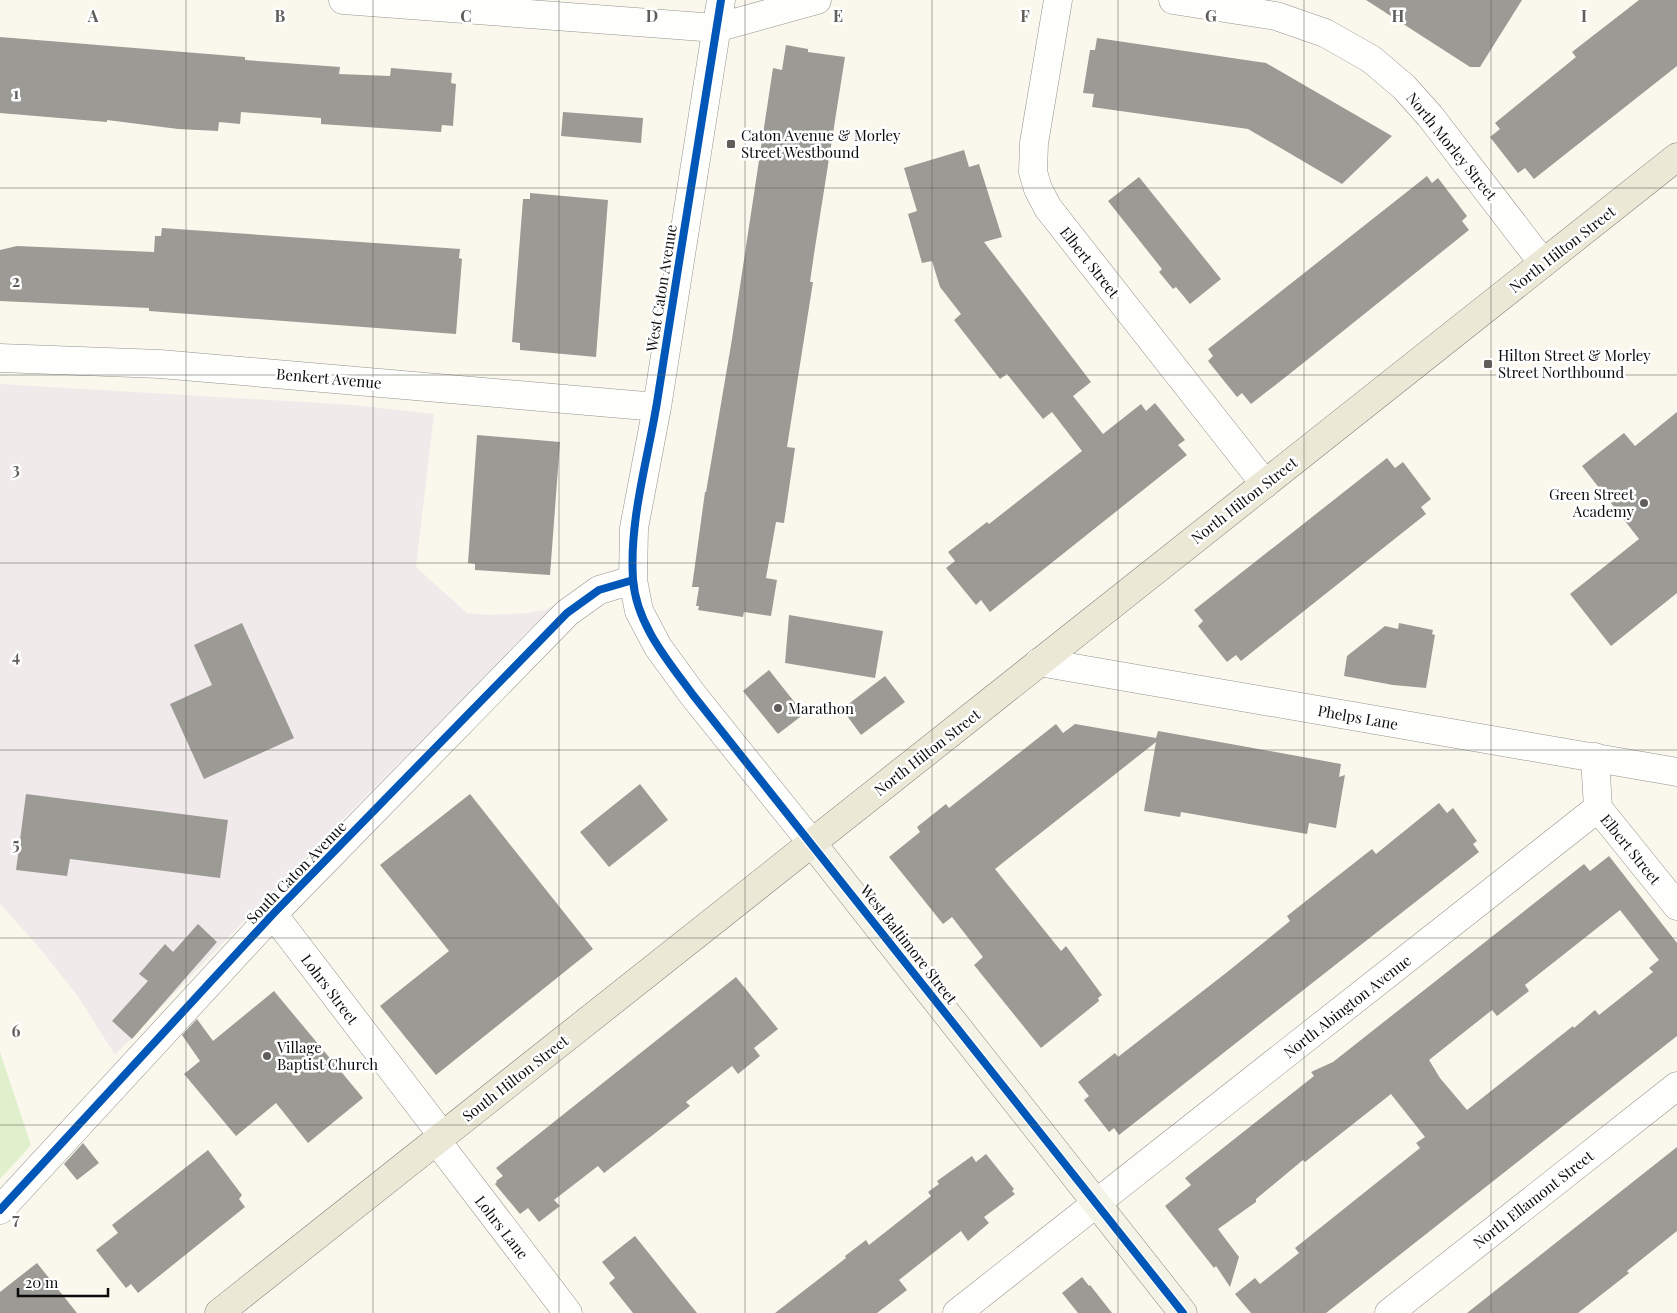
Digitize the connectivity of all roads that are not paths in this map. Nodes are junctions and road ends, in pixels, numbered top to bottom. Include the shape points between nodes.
1 (343, 0) edge
2 (721, 0) edge
3 (817, 0) edge
4 (1058, 0) edge
5 (1173, 0) edge
6 (716, 28) junction
7 (1677, 157) edge
8 (1544, 263) junction
9 (0, 358) edge
10 (657, 407) junction
11 (1265, 484) junction
12 (633, 580) junction
13 (1039, 662) junction
14 (1594, 758) junction
15 (1677, 772) edge
16 (1598, 808) junction
17 (812, 843) junction
18 (1677, 906) edge
19 (274, 914) junction
20 (1677, 1086) edge
21 (439, 1138) junction
22 (1096, 1203) junction
23 (0, 1210) edge
24 (219, 1313) edge
25 (568, 1313) edge
26 (957, 1313) edge
27 (1183, 1313) edge
28 (1388, 1313) edge

1 - 6 street
2 - 6 street, West Caton Avenue
3 - 6 street
4 - 11 street, Elbert Street via 1034,143 1033,172 1038,189 1048,208
5 - 8 street, North Morley Street via 1276,16 1325,33 1371,59 1404,87 1430,116
6 - 10 street, West Caton Avenue
7 - 8 main road, North Hilton Street
8 - 11 main road, North Hilton Street
9 - 10 street, Benkert Avenue via 160,364
10 - 12 street, West Caton Avenue via 634,528
11 - 13 main road, North Hilton Street
12 - 17 street, West Baltimore Street via 639,610 658,648
12 - 19 street, South Caton Avenue via 599,590 567,613
13 - 14 street, Phelps Lane
13 - 17 main road, North Hilton Street
14 - 15 street, Phelps Lane
14 - 16 street, Elbert Street
16 - 18 street, Elbert Street
16 - 22 street, North Abington Avenue
17 - 21 main road, South Hilton Street
17 - 22 main road, West Baltimore Street
19 - 21 street, Lohrs Street
19 - 23 street, South Caton Avenue
20 - 28 street, North Ellamont Street
21 - 24 main road, South Hilton Street
21 - 25 street, Lohrs Lane
22 - 26 street, North Abington Avenue
22 - 27 main road, West Baltimore Street

